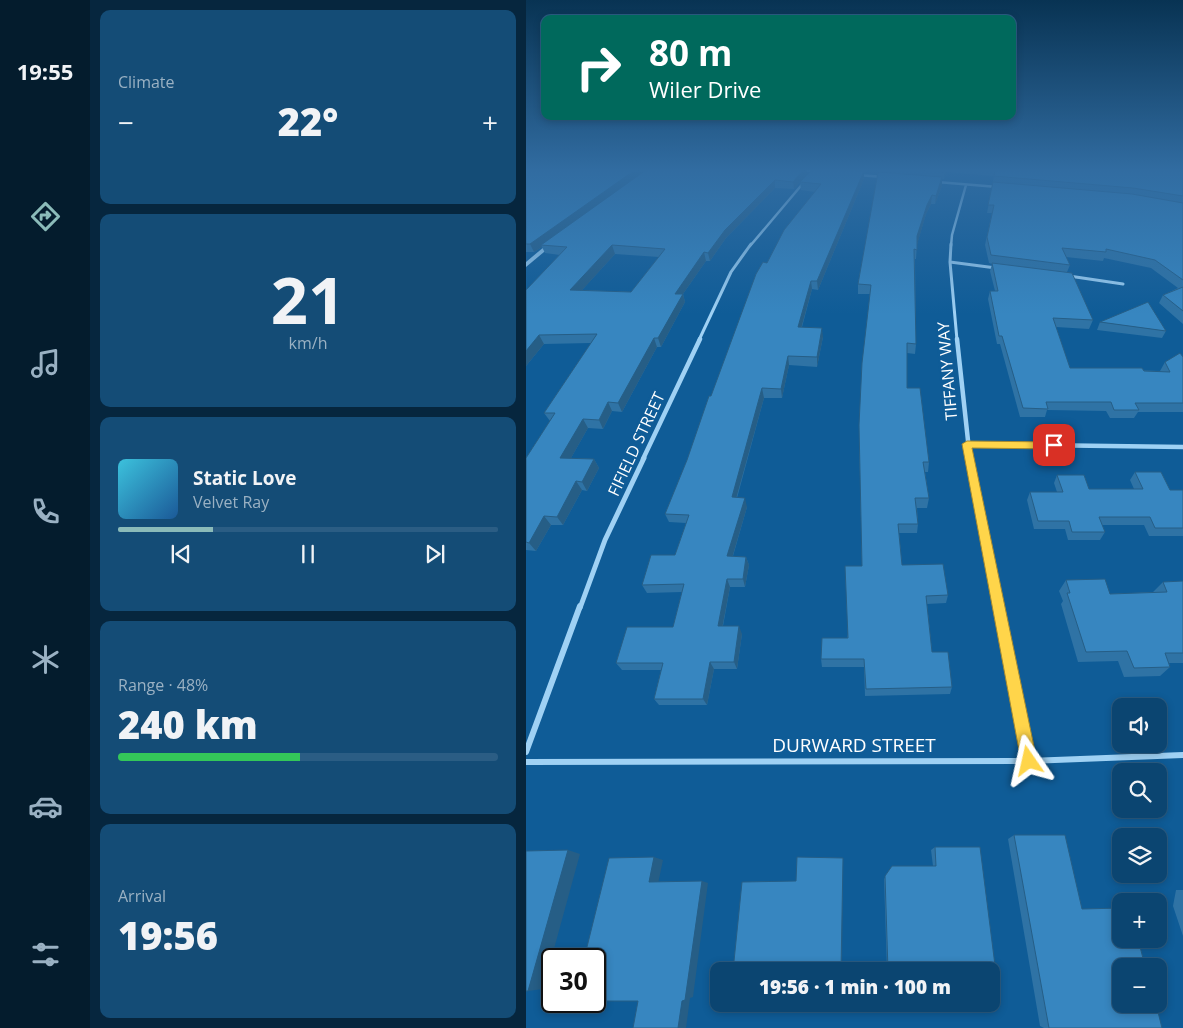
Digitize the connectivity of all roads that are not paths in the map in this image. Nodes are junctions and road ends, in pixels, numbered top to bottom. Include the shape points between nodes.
1 (773, 218) edge
2 (957, 218) edge
3 (557, 239) edge
4 (950, 262) junction
5 (526, 265) edge
6 (1000, 268) edge
7 (1064, 276) edge
8 (1123, 284) dead end
9 (967, 444) junction
10 (1183, 447) edge
11 (526, 752) edge
12 (1183, 756) edge
13 (1029, 761) junction
14 (526, 762) edge

1 - 11 street, FIFIELD STREET via 731,272 605,540
2 - 4 street, TIFFANY WAY
3 - 5 street
4 - 6 street
4 - 9 street, TIFFANY WAY
7 - 8 street
9 - 10 street
9 - 13 street, TIFFANY WAY
12 - 13 street, DURWARD STREET
13 - 14 street, DURWARD STREET

